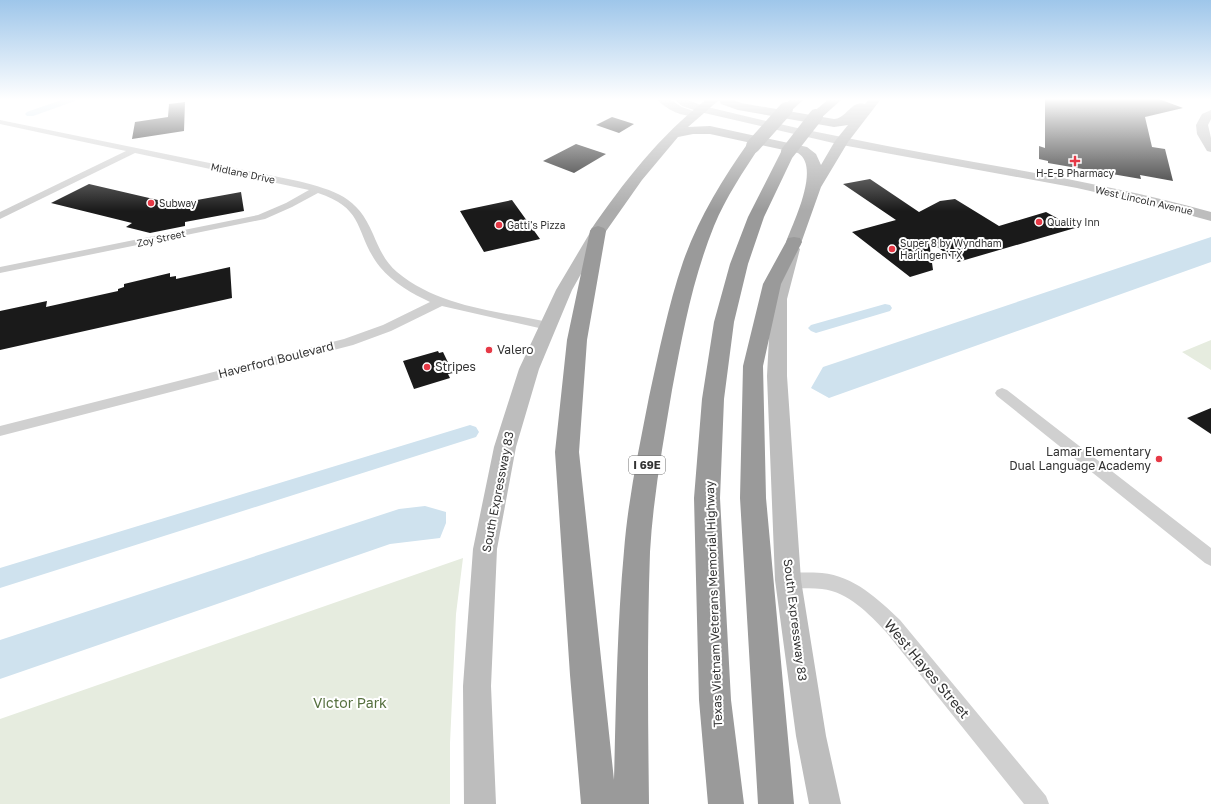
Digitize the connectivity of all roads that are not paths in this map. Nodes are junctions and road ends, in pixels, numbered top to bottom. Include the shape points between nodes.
1 (69, 137) edge
2 (672, 137) edge
3 (740, 137) edge
4 (761, 137) edge
5 (800, 137) edge
6 (820, 137) edge
7 (846, 137) edge
8 (1204, 137) edge
9 (842, 141) junction
10 (1211, 148) edge
11 (134, 150) junction
12 (814, 187) junction
13 (316, 190) junction
14 (1208, 213) edge
15 (0, 216) edge
16 (598, 231) junction
17 (794, 242) junction
18 (0, 270) edge
19 (440, 302) junction
20 (548, 326) junction
21 (1002, 393) dead end
22 (0, 431) edge
23 (1211, 558) edge
24 (788, 580) junction
25 (480, 804) edge
26 (599, 804) edge
27 (631, 804) edge
28 (726, 804) edge
29 (776, 804) edge
30 (825, 804) edge
31 (1038, 804) edge

1 - 11 street, Midlane Drive
2 - 16 main road, South Expressway 83 via 629,185
3 - 12 main road via 802,150 811,155 814,162
4 - 27 highway, I 69E, bridge via 726,187 707,224 692,261 676,315 645,478 636,567
5 - 28 highway, Texas Vietnam Veterans Memorial Highway, bridge via 788,152 756,217 739,264 724,322 713,399 707,498 715,700
6 - 9 main road, West Lincoln Avenue
7 - 9 main road, South Expressway 83
8 - 10 main road
9 - 12 main road, South Expressway 83
9 - 14 main road, West Lincoln Avenue via 1077,184
11 - 13 street, Midlane Drive
11 - 15 street
12 - 17 main road, South Expressway 83
13 - 18 street, Zoy Street via 261,217
13 - 19 street, Midlane Drive via 345,201 353,208 380,260 392,273
16 - 20 main road, South Expressway 83 via 564,290
16 - 26 highway via 577,340 567,452
17 - 24 main road, South Expressway 83 via 778,312 777,376
17 - 29 highway via 772,284 753,366 753,498
19 - 20 street
19 - 22 street, Haverford Boulevard via 387,328 348,342
20 - 25 main road, South Expressway 83 via 529,369 505,447 485,549 477,686
21 - 23 street
24 - 30 main road, South Expressway 83 via 811,736
24 - 31 street, West Hayes Street via 840,585 875,608 893,626

